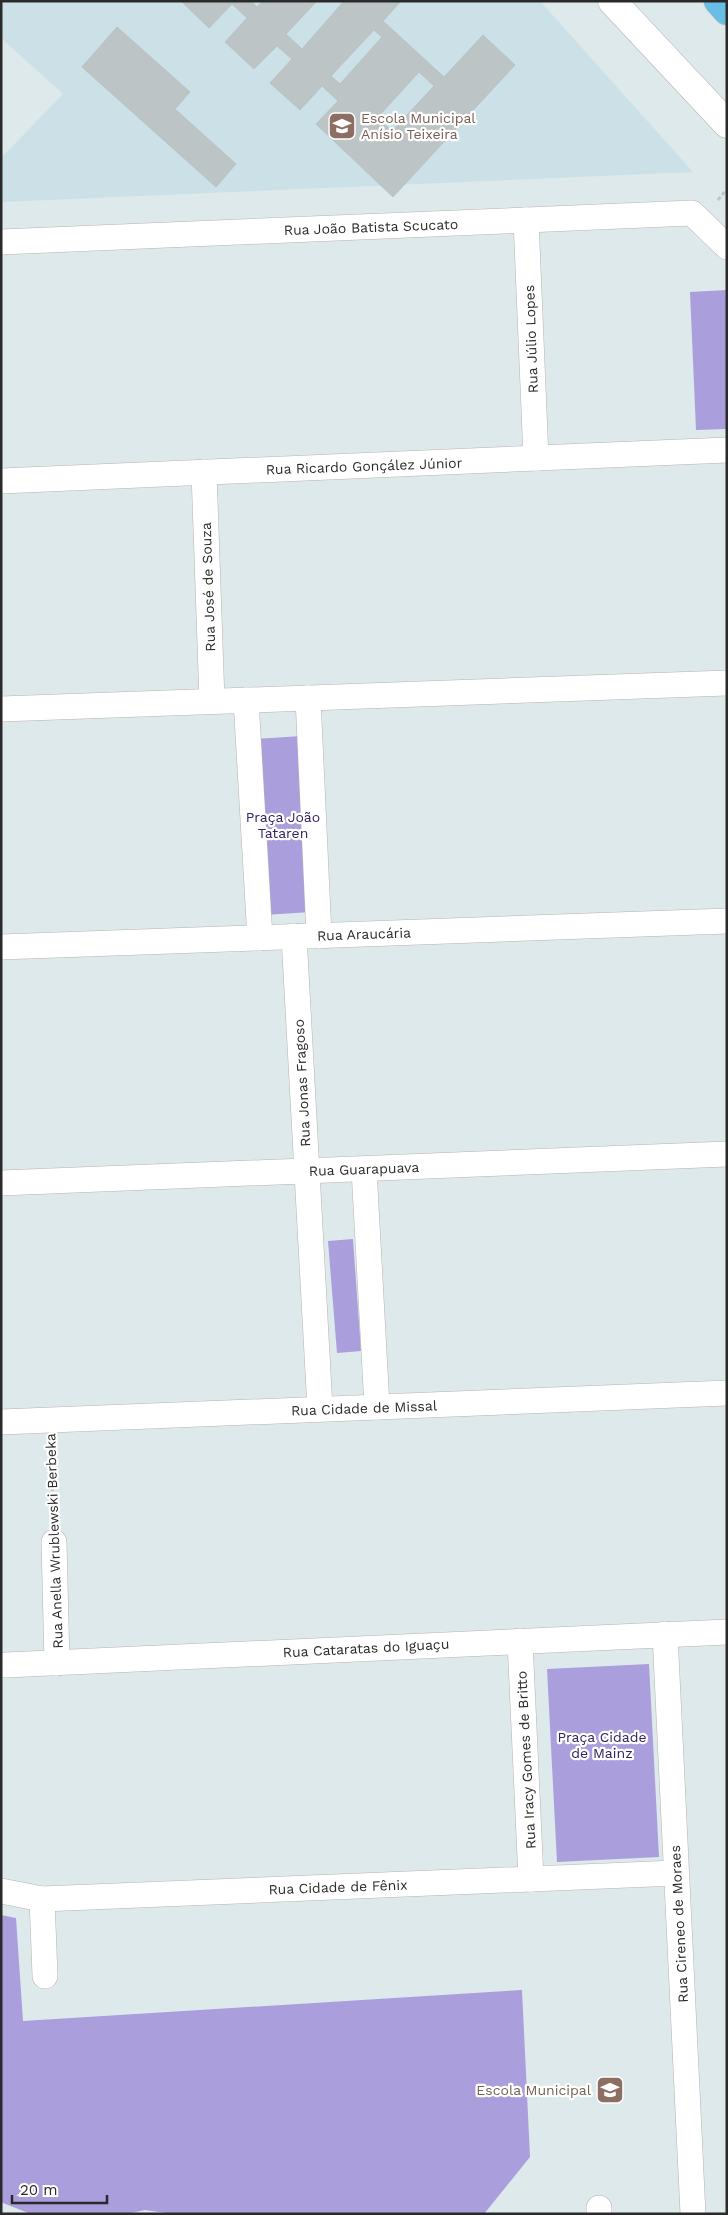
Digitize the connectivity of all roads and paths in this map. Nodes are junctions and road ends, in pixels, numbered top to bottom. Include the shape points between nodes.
1 (612, 1) edge
2 (718, 1) edge
3 (727, 11) edge
4 (727, 124) edge
5 (727, 189) edge
6 (718, 201) dead end
7 (526, 220) junction
8 (1, 242) edge
9 (727, 247) edge
10 (727, 450) edge
11 (536, 458) junction
12 (204, 472) junction
13 (1, 481) edge
14 (727, 683) edge
15 (308, 698) junction
16 (246, 700) junction
17 (212, 701) junction
18 (1, 708) edge
19 (727, 921) edge
20 (294, 936) junction
21 (319, 936) junction
22 (260, 938) junction
23 (1, 947) edge
24 (727, 1154) edge
25 (364, 1169) junction
26 (307, 1171) junction
27 (1, 1183) edge
28 (727, 1393) edge
29 (377, 1407) junction
30 (320, 1409) junction
31 (50, 1420) junction
32 (1, 1422) edge
33 (54, 1542) joint
34 (727, 1632) edge
35 (665, 1634) junction
36 (520, 1641) junction
37 (57, 1662) junction
38 (6, 1665) dead end
39 (676, 1873) junction
40 (531, 1879) junction
41 (1, 1891) edge
42 (42, 1898) junction
43 (45, 1976) dead end
44 (693, 2214) edge

1 - 4 main road
2 - 3 main road
5 - 6 path
7 - 8 street, Rua João Batista Scucato
7 - 9 street, Rua João Batista Scucato via 692,213
7 - 11 street, Rua Júlio Lopes
10 - 11 street, Rua Ricardo Gonçález Júnior
11 - 12 street, Rua Ricardo Gonçález Júnior
12 - 13 street, Rua Ricardo Gonçález Júnior
12 - 17 street, Rua José de Souza
14 - 15 street
15 - 16 street
15 - 21 street
16 - 17 street
16 - 22 street
17 - 18 street
19 - 21 street, Rua Araucária
20 - 21 street, Rua Araucária
20 - 22 street, Rua Araucária
20 - 26 street, Rua Jonas Fragoso
22 - 23 street, Rua Araucária
24 - 25 street, Rua Guarapuava
25 - 26 street, Rua Guarapuava
25 - 29 street
26 - 27 street, Rua Guarapuava
26 - 30 street, Rua Jonas Fragoso
28 - 29 street, Rua Cidade de Missal
29 - 30 street, Rua Cidade de Missal
30 - 31 street, Rua Cidade de Missal
31 - 32 street, Rua Cidade de Missal
31 - 33 path, Rua Anella Wrublewski Berbeka
33 - 37 street, Rua Anella Wrublewski Berbeka
34 - 35 street, Rua Cataratas do Iguaçu
35 - 36 street, Rua Cataratas do Iguaçu
35 - 39 street, Rua Cireneo de Moraes
36 - 37 street, Rua Cataratas do Iguaçu
36 - 40 street, Rua Iracy Gomes de Britto
37 - 38 street, Rua Cataratas do Iguaçu
39 - 40 street, Rua Cidade de Fênix
39 - 44 street, Rua Cireneo de Moraes
40 - 42 street, Rua Cidade de Fênix
41 - 42 street, Rua Cidade de Fênix
42 - 43 street

